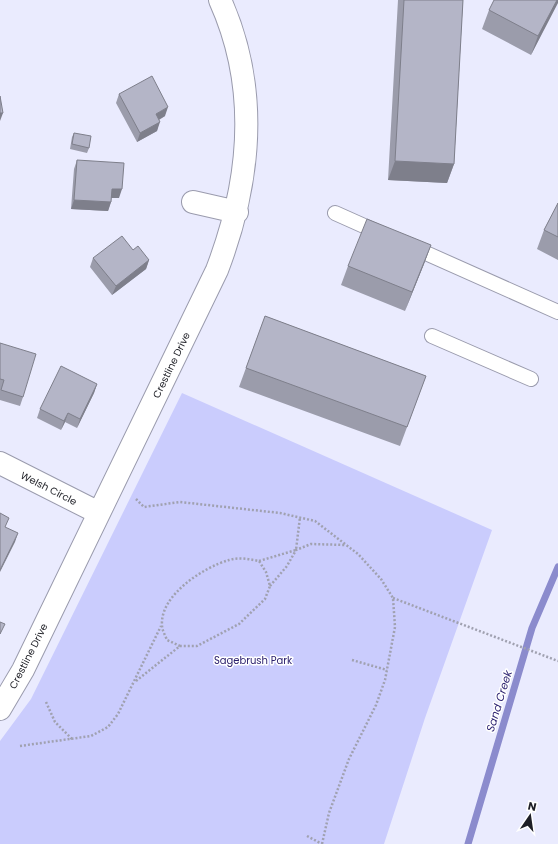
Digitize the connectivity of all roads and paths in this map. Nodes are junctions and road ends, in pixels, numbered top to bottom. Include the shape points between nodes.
1 (220, 0) edge
2 (193, 202) dead end
3 (237, 212) junction
4 (335, 213) dead end
5 (558, 312) edge
6 (432, 336) dead end
7 (531, 379) dead end
8 (0, 463) edge
9 (136, 499) dead end
10 (99, 513) junction
11 (300, 517) junction
12 (346, 545) junction
13 (296, 550) junction
14 (259, 561) junction
15 (270, 586) junction
16 (393, 598) junction
17 (162, 626) junction
18 (180, 646) junction
19 (352, 660) dead end
20 (558, 661) edge
21 (387, 670) junction
22 (136, 681) junction
23 (46, 702) dead end
24 (0, 710) edge
25 (72, 739) junction
26 (20, 746) dead end
27 (307, 836) dead end
28 (322, 844) edge

1 - 3 street, Crestline Drive via 238,50 246,107 244,167
2 - 3 street
3 - 10 street, Crestline Drive via 217,270
4 - 5 lane
6 - 7 lane
8 - 10 street, Welsh Circle
9 - 11 path via 144,507 180,502 280,512
10 - 24 street, Crestline Drive via 23,670
11 - 12 path via 315,521
11 - 13 path
12 - 13 path via 310,544
12 - 16 path via 358,554
13 - 14 path
13 - 15 path via 287,566
14 - 15 path
14 - 17 path via 245,558 229,560 187,582 164,614
15 - 18 path via 265,599 239,624 197,646
16 - 20 path
16 - 21 path via 395,627
17 - 18 path via 167,640
17 - 22 path
18 - 22 path
19 - 21 path
21 - 28 path via 376,705 349,759 329,813
22 - 25 path via 118,714 108,726 92,736
23 - 25 path via 55,722
25 - 26 path
27 - 28 path

